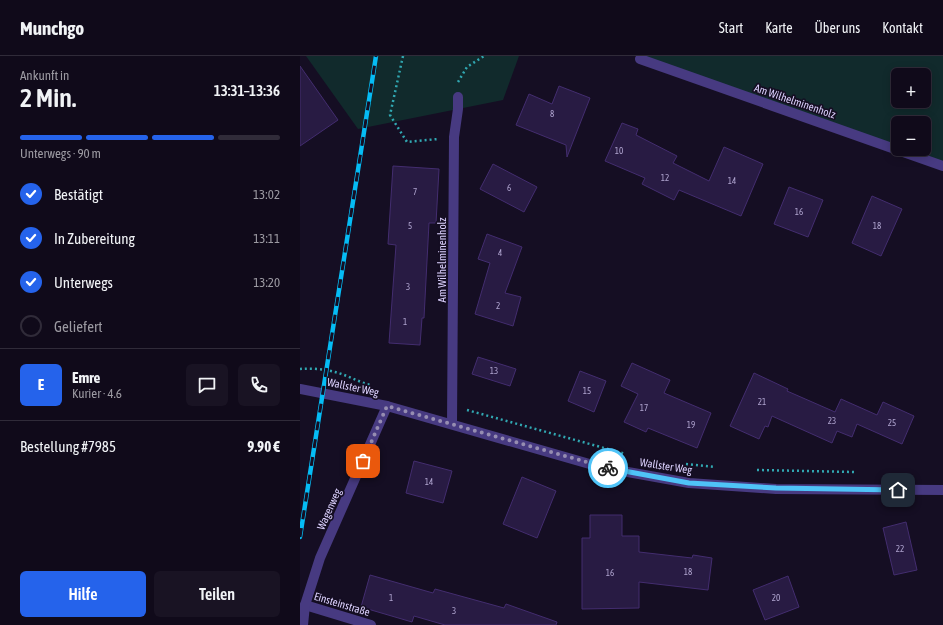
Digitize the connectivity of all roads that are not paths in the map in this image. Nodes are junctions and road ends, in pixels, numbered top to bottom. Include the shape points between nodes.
1 (640, 58) dead end
2 (458, 96) road end
3 (943, 166) edge
4 (300, 389) edge
5 (387, 406) junction
6 (452, 424) junction
7 (943, 490) edge
8 (305, 605) junction
9 (304, 625) edge
10 (371, 625) edge

1 - 3 street, Am Wilhelminenholz
2 - 6 street, Am Wilhelminenholz via 454,137
4 - 5 street, Wallster Weg
5 - 6 street, Wallster Weg
5 - 8 street, Wagenweg via 320,558
6 - 7 street, Wallster Weg via 600,467 689,483 776,488
8 - 9 street, Wagenweg
8 - 10 street, Einsteinstraße

